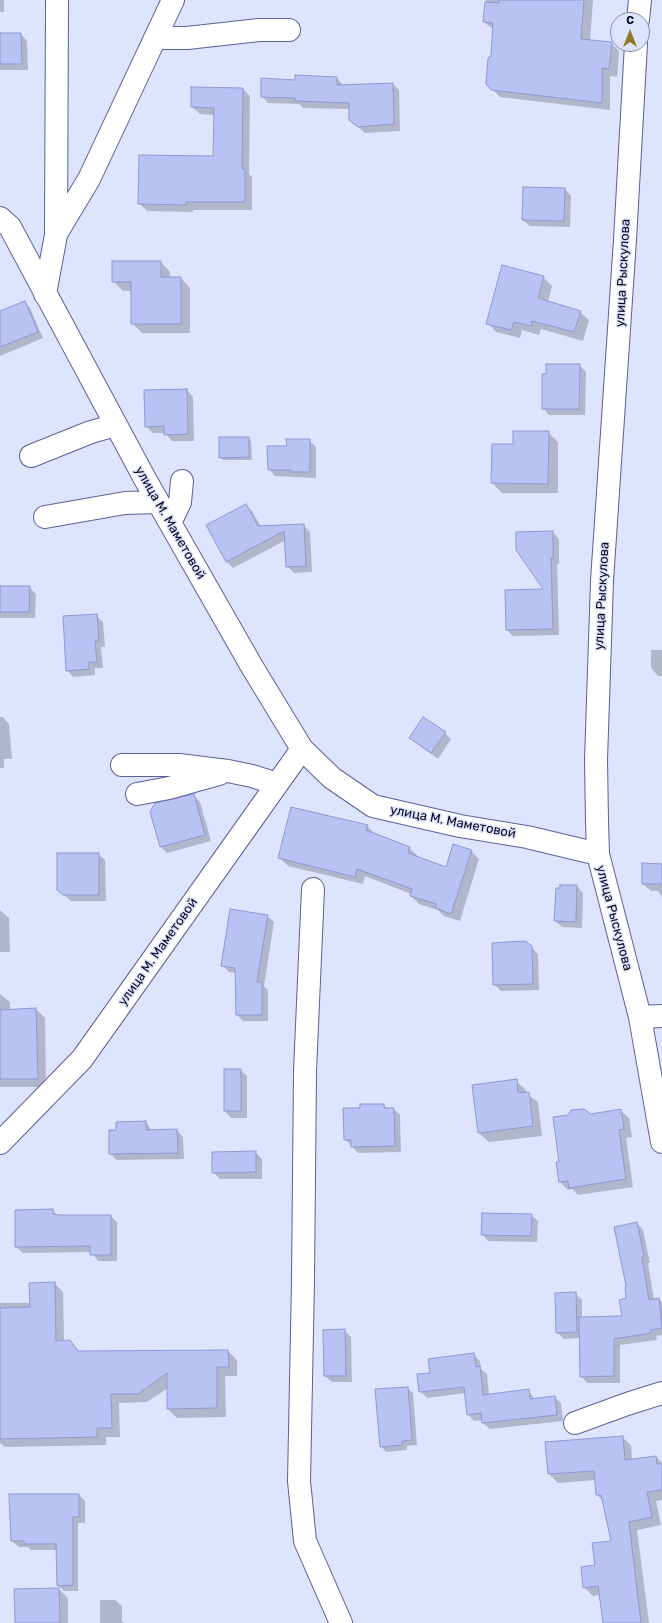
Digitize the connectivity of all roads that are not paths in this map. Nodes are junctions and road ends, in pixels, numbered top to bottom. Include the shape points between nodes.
1 (57, 0) edge
2 (173, 0) edge
3 (640, 0) edge
4 (639, 12) edge
5 (289, 30) dead end
6 (155, 38) junction
7 (636, 52) edge
8 (0, 218) edge
9 (56, 236) junction
10 (45, 294) junction
11 (116, 425) junction
12 (31, 456) dead end
13 (182, 481) dead end
14 (158, 502) junction
15 (45, 517) dead end
16 (170, 523) junction
17 (302, 749) junction
18 (122, 765) dead end
19 (228, 771) junction
20 (277, 784) junction
21 (137, 794) dead end
22 (598, 854) junction
23 (313, 889) dead end
24 (662, 1016) edge
25 (640, 1018) junction
26 (0, 1142) edge
27 (662, 1142) edge
28 (662, 1393) edge
29 (575, 1423) dead end
30 (341, 1623) edge

1 - 9 street
2 - 6 street
3 - 4 street
5 - 6 street
6 - 9 street via 89,179
7 - 22 street, улица Рыскулова via 602,581 596,760
8 - 10 street, улица М. Маметовой via 10,227
9 - 10 street
10 - 11 street, улица М. Маметовой
11 - 12 street
11 - 14 street, улица М. Маметовой
13 - 16 street via 180,502
14 - 15 street via 125,503
14 - 16 street, улица М. Маметовой
16 - 17 street, улица М. Маметовой
17 - 20 street, улица М. Маметовой
17 - 22 street, улица М. Маметовой via 332,778 373,806
18 - 19 street via 179,765
19 - 20 street
19 - 21 street via 169,788
20 - 26 street, улица М. Маметовой via 82,1059
22 - 25 street, улица Рыскулова
23 - 30 street via 305,1071 299,1481 305,1541
24 - 25 street
25 - 27 street, улица Рыскулова
28 - 29 street

